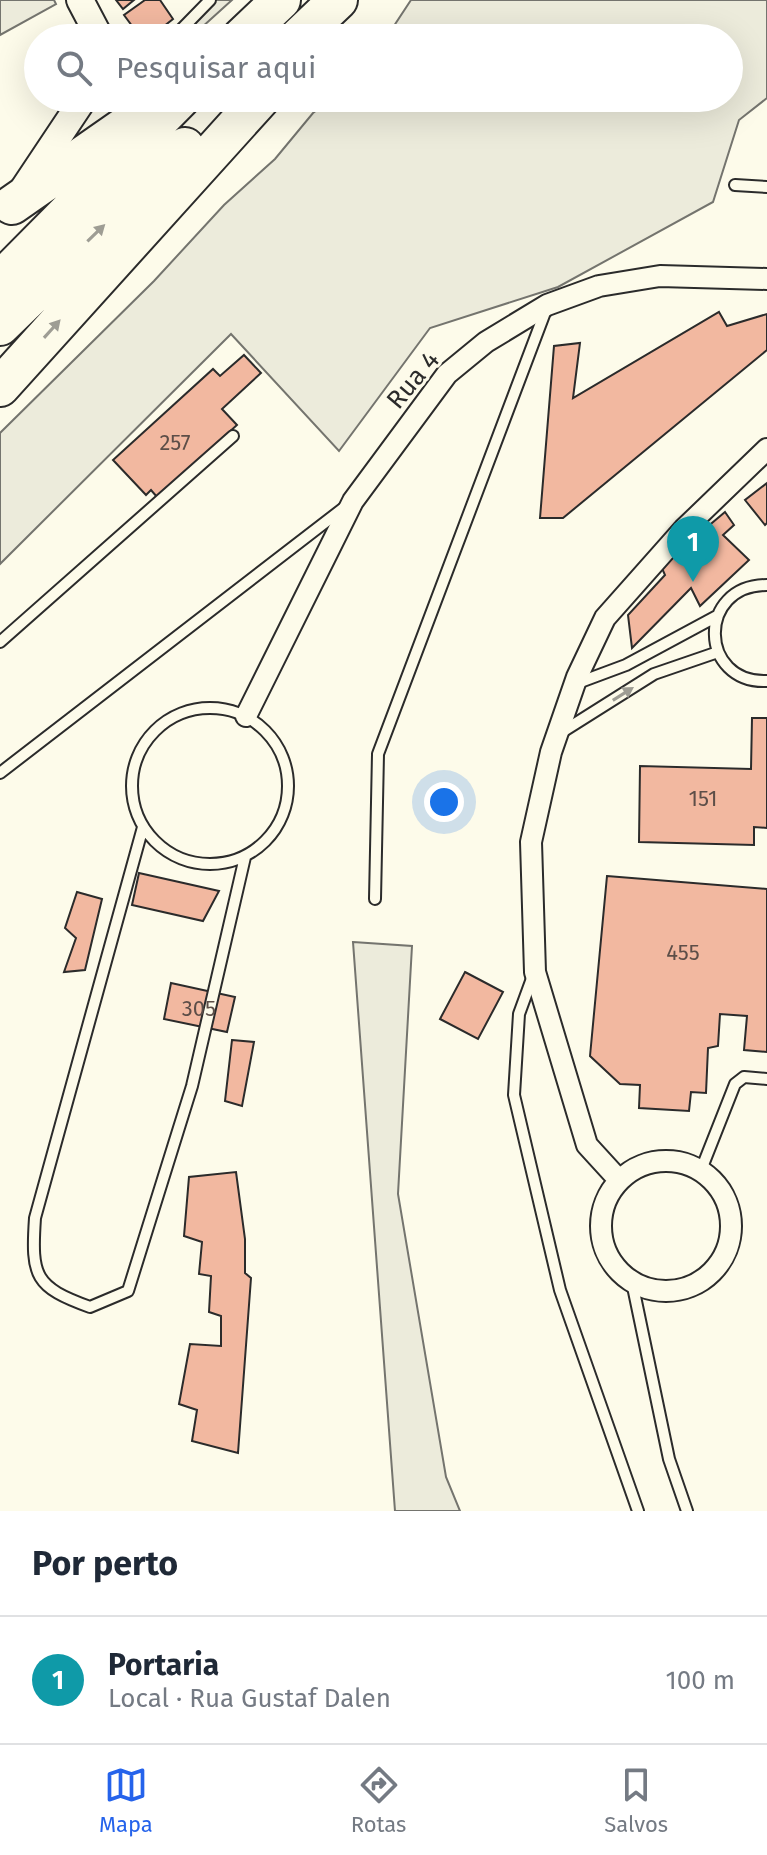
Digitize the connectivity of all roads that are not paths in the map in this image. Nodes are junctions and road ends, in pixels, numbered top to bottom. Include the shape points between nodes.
1 (80, 0) edge
2 (210, 0) edge
3 (281, 0) edge
4 (93, 24) edge
5 (187, 24) edge
6 (256, 24) edge
7 (75, 112) edge
8 (146, 112) edge
9 (167, 112) edge
10 (222, 112) edge
11 (248, 112) edge
12 (735, 185) dead end
13 (767, 187) edge
14 (12, 205) joint
15 (767, 279) edge
16 (0, 281) edge
17 (547, 305) junction
18 (0, 326) edge
19 (0, 387) edge
20 (233, 436) dead end
21 (767, 449) edge
22 (353, 501) junction
23 (767, 585) edge
24 (717, 616) junction
25 (0, 642) edge
26 (718, 652) junction
27 (767, 681) edge
28 (574, 684) junction
29 (246, 716) junction
30 (556, 736) junction
31 (0, 773) edge
32 (143, 827) junction
33 (245, 857) junction
34 (375, 899) dead end
35 (535, 972) junction
36 (767, 1079) edge
37 (701, 1170) junction
38 (619, 1180) junction
39 (632, 1282) junction
40 (638, 1511) edge
41 (687, 1511) edge

1 - 4 street
2 - 5 lane
3 - 6 highway
7 - 14 street
8 - 14 highway
9 - 16 highway
18 -> 10 highway
19 -> 11 highway
12 - 13 lane
15 - 17 street, Rua 4 via 660,276 599,286
17 - 22 street, Rua 4 via 486,342 447,374
17 - 34 lane via 378,754
20 - 25 lane
21 - 28 street via 684,529 605,618
22 - 29 street, Rua 4
22 - 31 lane
23 - 24 lane via 739,591
24 - 26 lane
24 - 28 lane via 626,665
26 - 27 lane via 740,676
30 -> 26 lane via 654,674
28 - 30 street
29 - 32 lane via 218,708 189,710 162,723 143,745 132,772 132,801
29 - 33 lane via 269,733 284,758 289,786 284,815 269,839
30 - 35 street via 531,842
32 - 33 lane via 162,849 188,862 217,864
32 - 33 lane via 35,1218 32,1260 51,1293 90,1307 128,1291 192,1086
35 - 38 street via 587,1145
35 - 40 lane via 519,1014 514,1095 560,1290
36 - 37 lane via 744,1077 735,1084
37 - 38 street via 673,1161 644,1164
37 - 39 street via 722,1191 732,1218 729,1247 713,1272 689,1288 660,1291
38 - 39 street via 604,1205 601,1234 611,1261
39 - 41 lane via 669,1459

